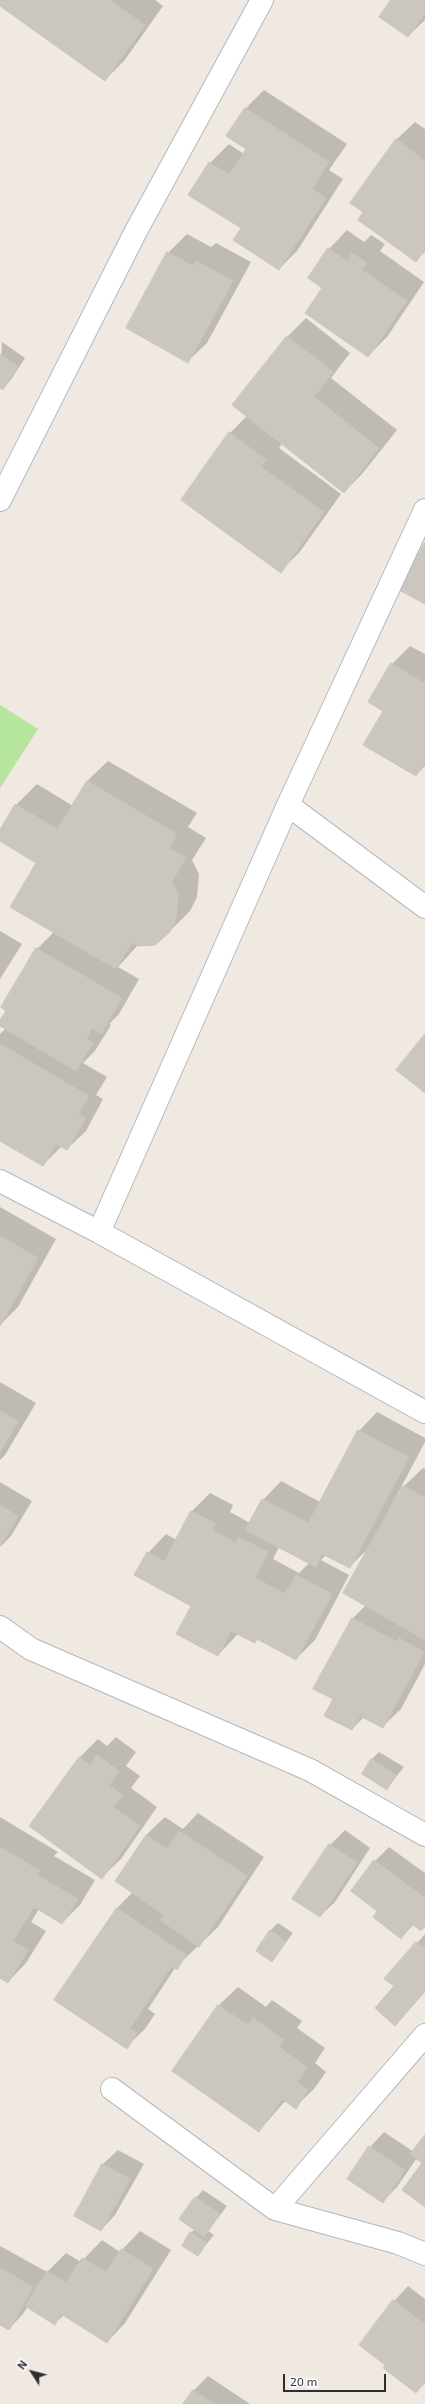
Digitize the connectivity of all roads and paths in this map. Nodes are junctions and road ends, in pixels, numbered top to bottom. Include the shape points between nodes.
1 (262, 0) edge
2 (0, 500) edge
3 (425, 510) edge
4 (288, 805) junction
5 (425, 907) edge
6 (0, 1181) edge
7 (99, 1232) junction
8 (425, 1412) edge
9 (0, 1627) edge
10 (425, 1835) edge
11 (425, 2035) edge
12 (112, 2088) dead end
13 (275, 2209) junction
14 (425, 2254) edge

1 - 2 street via 136,231
3 - 4 street
4 - 5 street
4 - 7 street
6 - 7 street
7 - 8 street
9 - 10 street via 31,1649 310,1770
11 - 13 street
12 - 13 street
13 - 14 street via 398,2242

